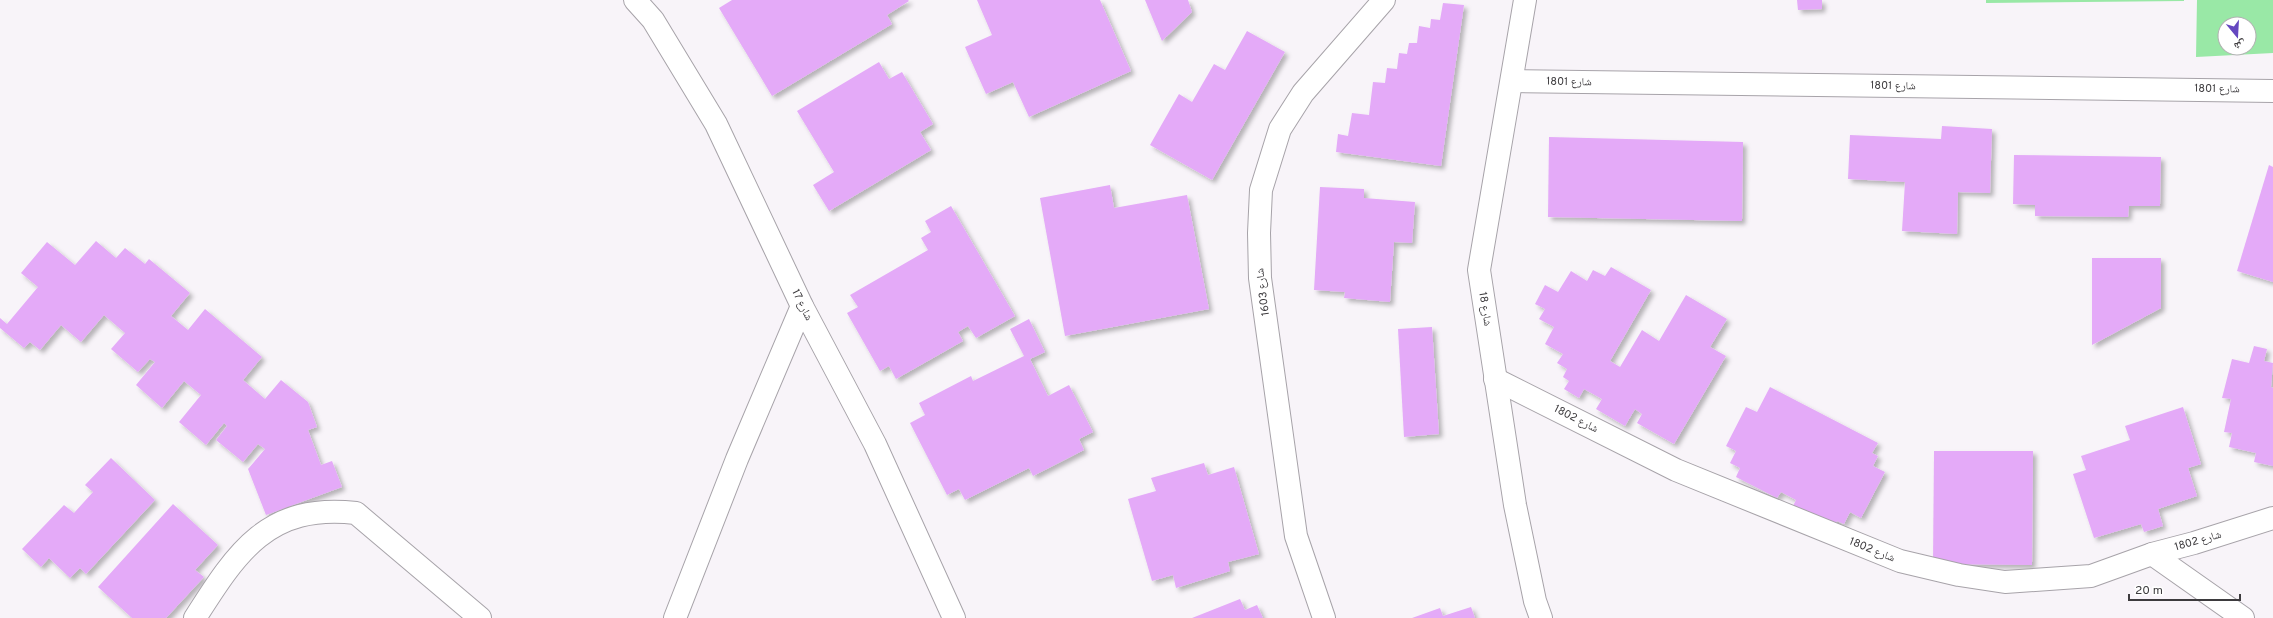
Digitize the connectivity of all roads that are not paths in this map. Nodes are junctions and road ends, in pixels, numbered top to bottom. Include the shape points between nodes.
1 (635, 0) edge
2 (1384, 0) edge
3 (1525, 0) edge
4 (1513, 81) junction
5 (2273, 91) edge
6 (802, 306) junction
7 (1495, 379) junction
8 (2273, 518) edge
9 (2152, 554) junction
10 (195, 618) edge
11 (480, 618) edge
12 (675, 618) edge
13 (954, 618) edge
14 (1324, 618) edge
15 (1541, 618) edge
16 (2243, 618) edge

1 - 6 street, شارع 17 via 653,20 716,124
2 - 14 street, شارع 1603 via 1303,92 1280,129 1261,190 1258,233 1260,278 1296,536
3 - 4 street, شارع 18
4 - 5 street, شارع 1801
4 - 7 street, شارع 18 via 1478,270
6 - 12 street via 737,459
6 - 13 street, شارع 17 via 875,444
7 - 9 street, شارع 1802 via 1676,470 1900,561 1959,575 2005,582 2091,576
7 - 15 street, شارع 18 via 1515,505 1535,601
8 - 9 street, شارع 1802
9 - 16 street
10 - 11 street via 227,570 244,549 265,531 287,519 339,511 356,513

